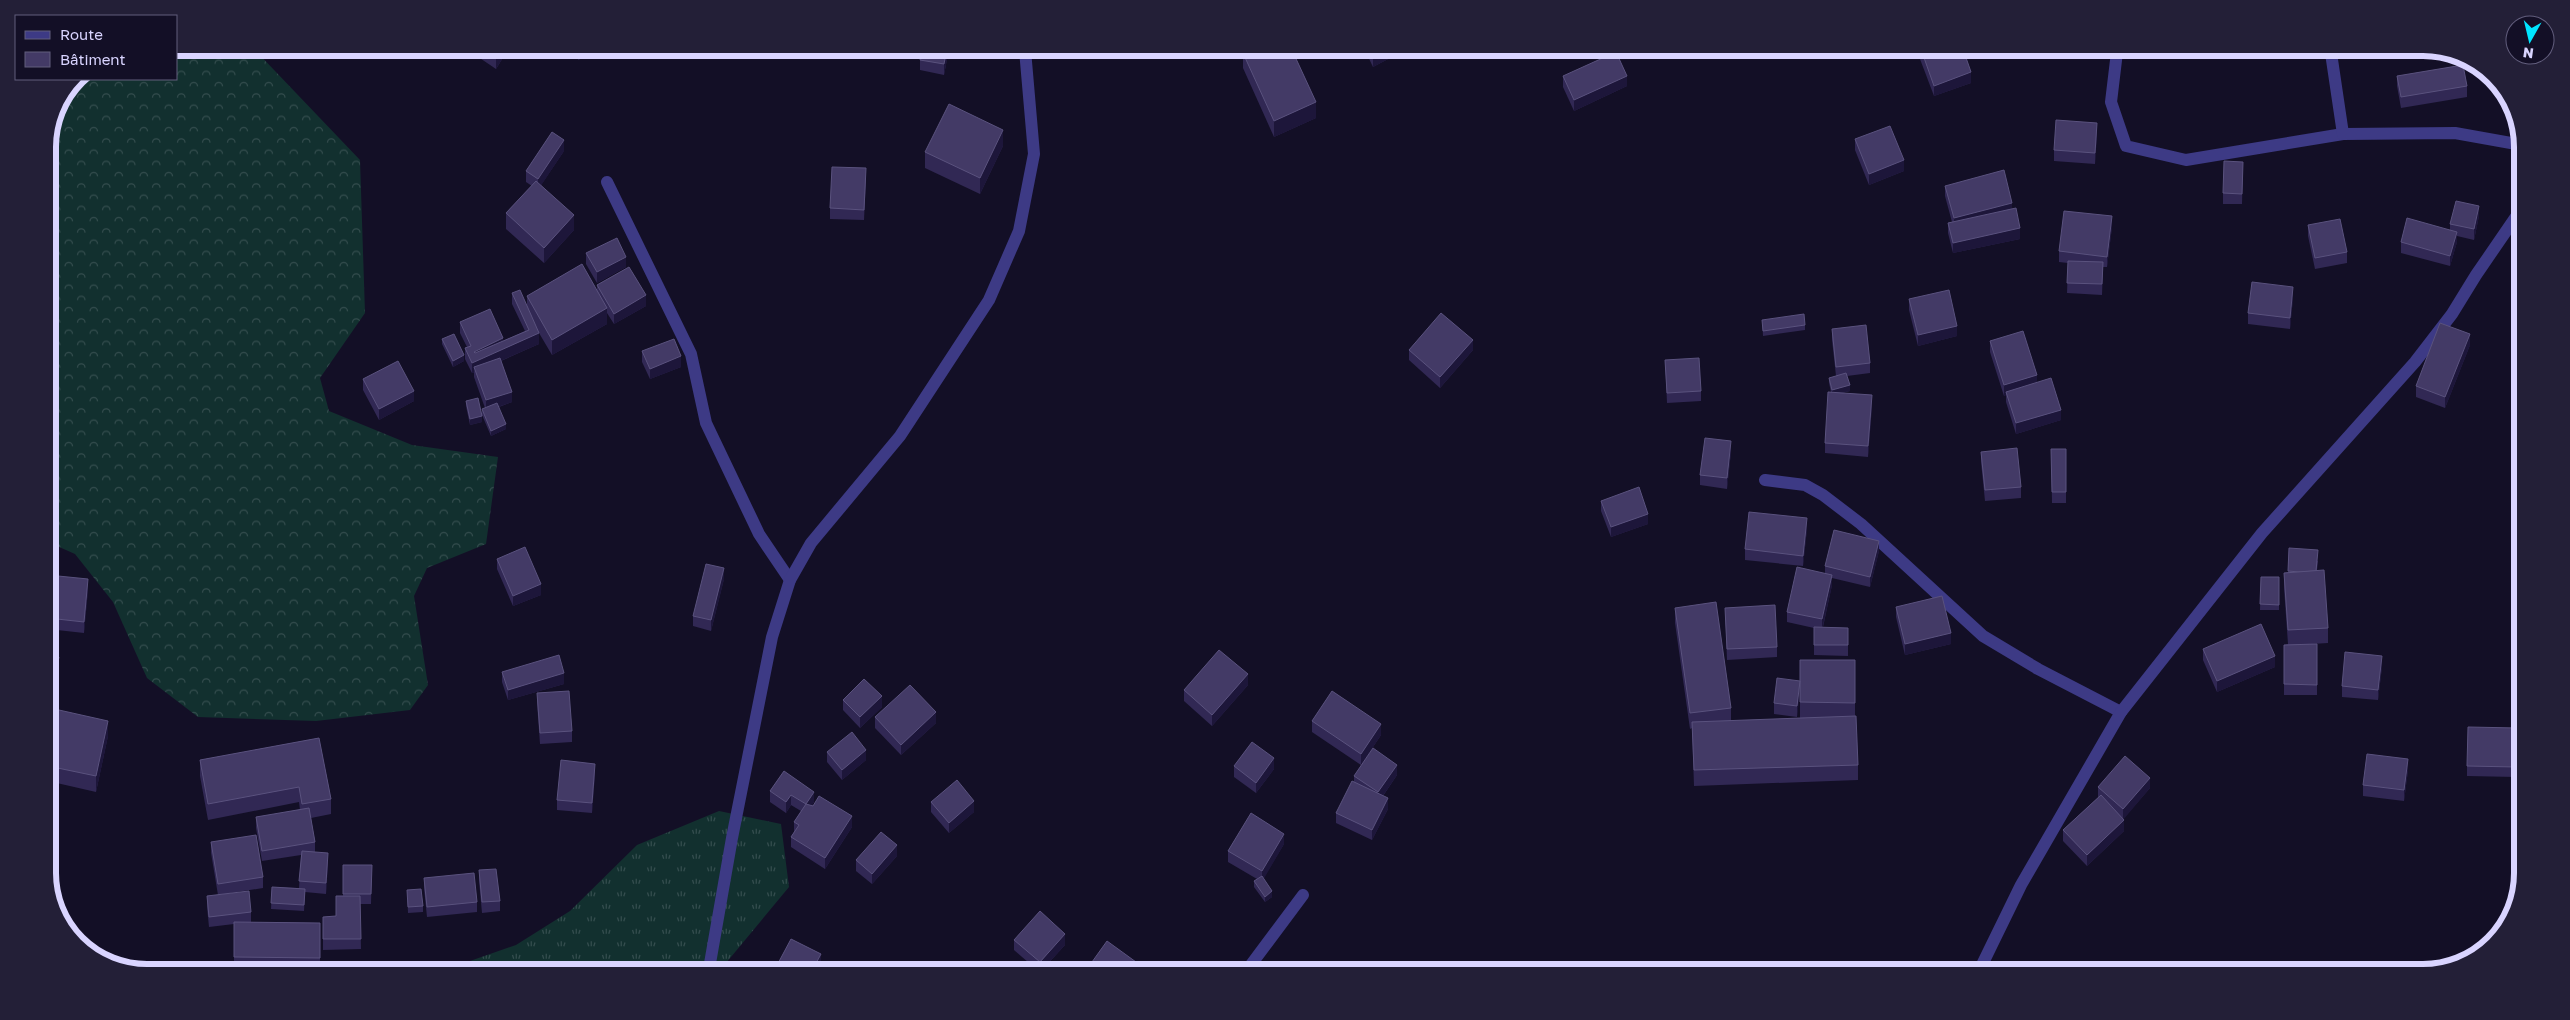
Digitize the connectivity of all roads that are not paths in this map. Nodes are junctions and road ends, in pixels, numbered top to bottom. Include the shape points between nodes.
1 (1026, 56) edge
2 (2117, 56) edge
3 (2331, 56) edge
4 (2343, 134) junction
5 (2514, 144) edge
6 (607, 182) dead end
7 (2514, 220) edge
8 (1766, 480) dead end
9 (790, 580) junction
10 (2121, 712) junction
11 (1304, 895) dead end
12 (710, 964) edge
13 (1252, 964) edge
14 (1983, 964) edge

1 - 9 street via 1034,154 1019,231 989,300 900,436 811,543
2 - 4 street via 2111,102 2126,146 2186,160
3 - 4 street
4 - 5 street via 2455,133
6 - 9 street via 691,354 706,423 759,534
7 - 10 street via 2452,314 2415,362 2262,533
8 - 10 street via 1805,485 1822,494 1861,524 1983,636
9 - 12 street via 770,647
10 - 14 street via 2021,885
11 - 13 street

